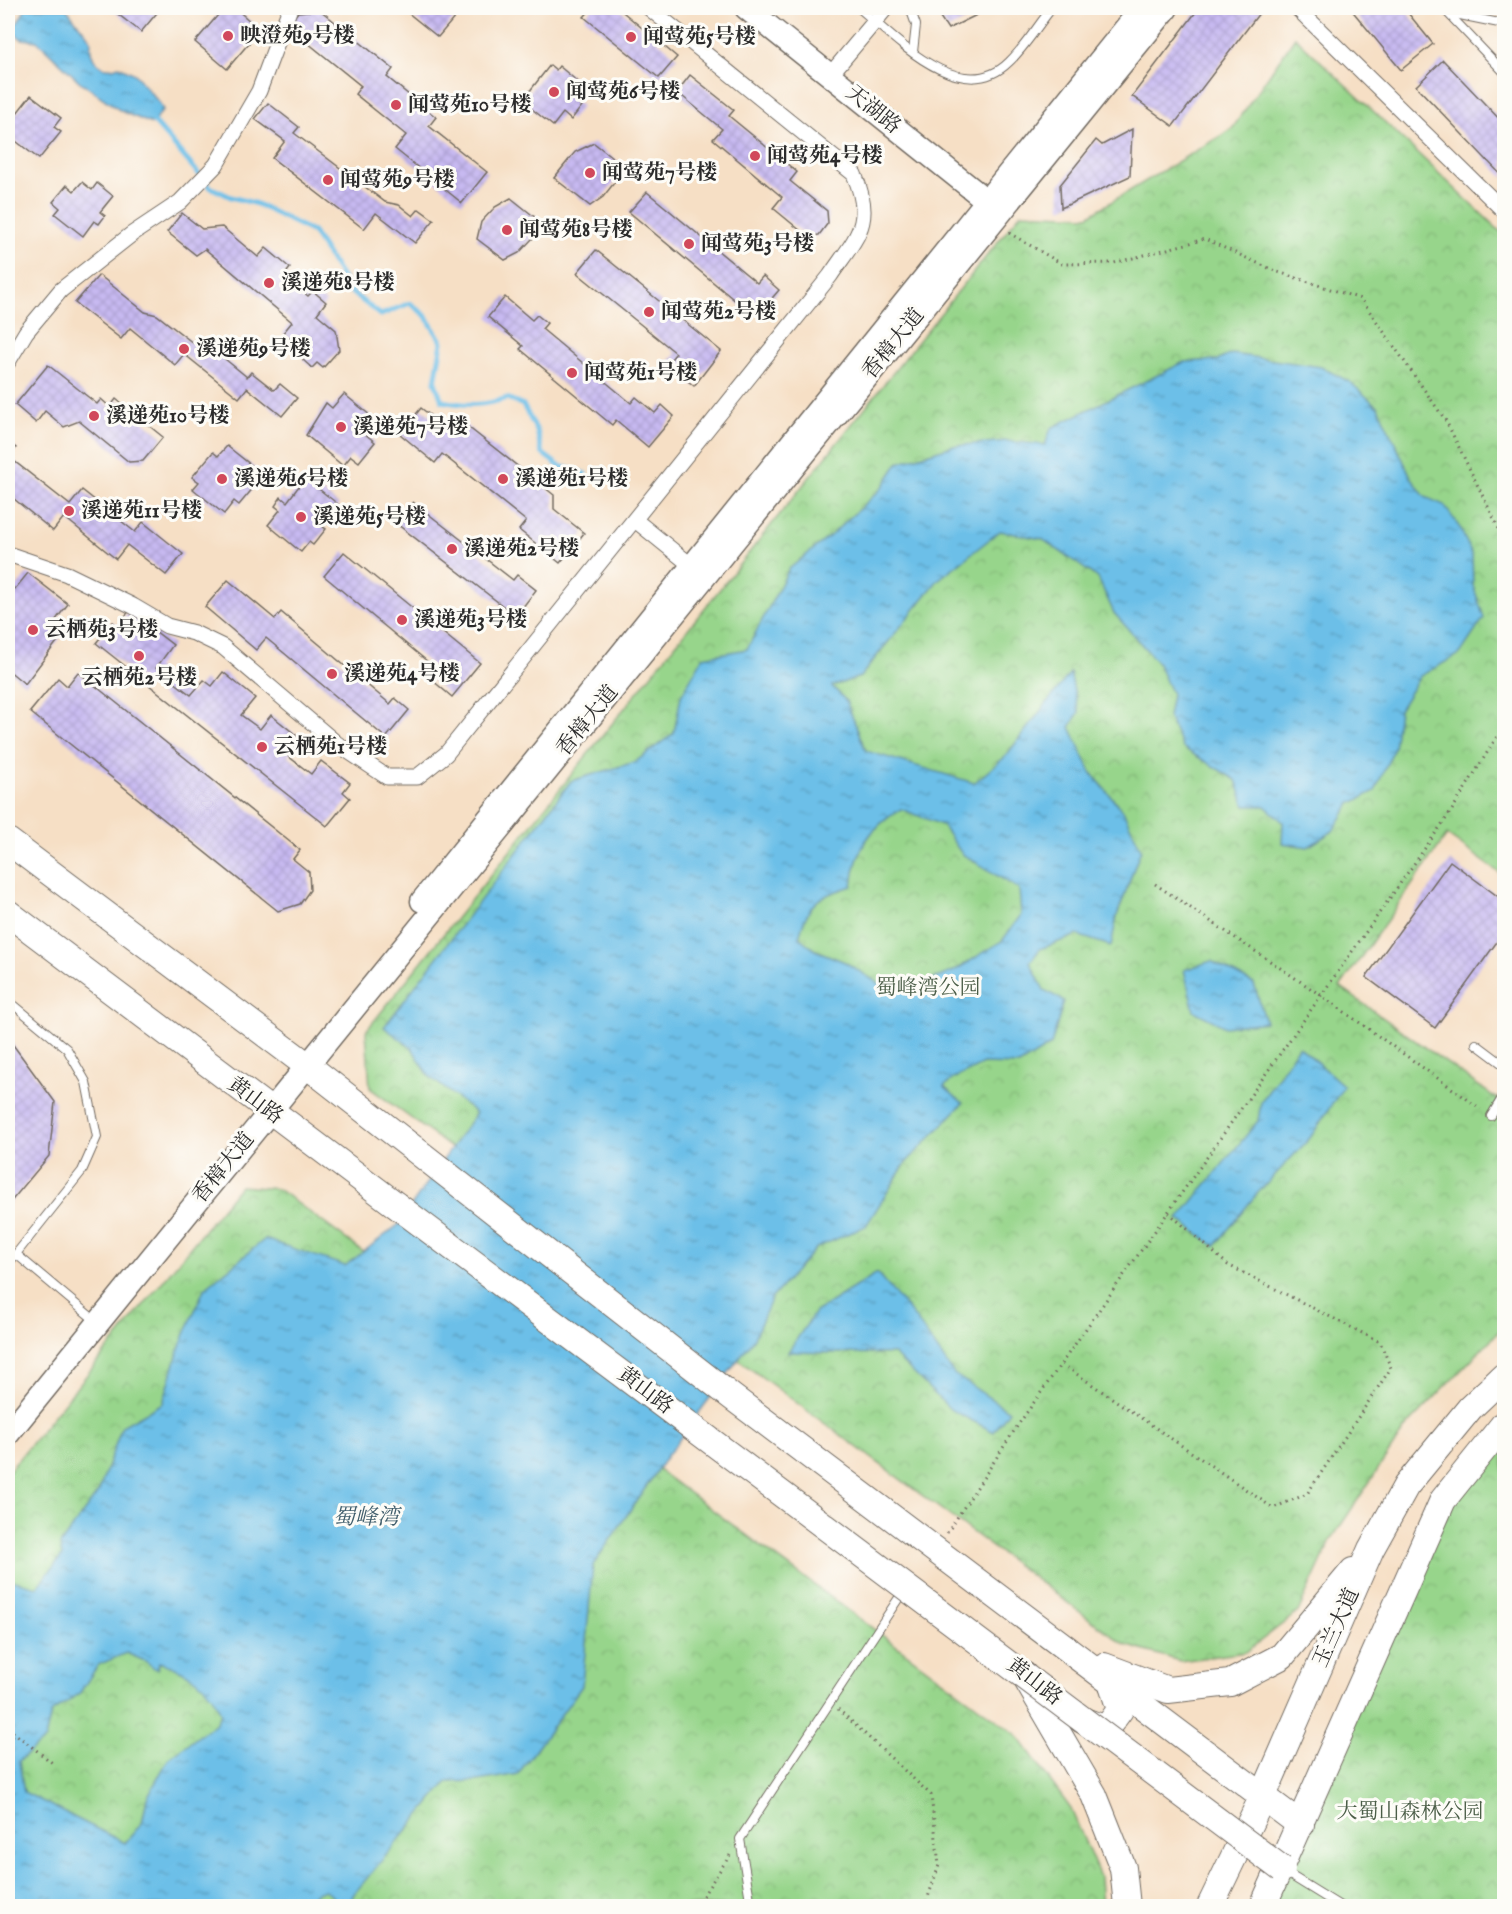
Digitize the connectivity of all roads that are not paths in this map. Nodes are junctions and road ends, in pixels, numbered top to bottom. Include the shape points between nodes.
1 (290, 8) edge
2 (650, 8) edge
3 (746, 8) edge
4 (859, 8) edge
5 (886, 8) edge
6 (910, 8) edge
7 (1053, 8) edge
8 (1142, 8) edge
9 (1167, 8) edge
10 (1297, 8) edge
11 (1446, 10) edge
12 (875, 21) junction
13 (1504, 24) edge
14 (913, 52) junction
15 (1504, 72) edge
16 (830, 75) junction
17 (993, 212) junction
18 (1504, 212) edge
19 (8, 362) edge
20 (635, 520) junction
21 (8, 554) edge
22 (699, 571) junction
23 (8, 841) edge
24 (8, 913) edge
25 (8, 1000) edge
26 (1476, 1044) dead end
27 (302, 1062) junction
28 (1504, 1065) edge
29 (1504, 1095) edge
30 (264, 1108) junction
31 (1491, 1116) road end
32 (16, 1254) junction
33 (8, 1264) edge
34 (93, 1319) junction
35 (1504, 1376) edge
36 (8, 1415) edge
37 (1504, 1424) edge
38 (8, 1434) edge
39 (1371, 1549) junction
40 (906, 1586) junction
41 (1079, 1656) junction
42 (1022, 1672) junction
43 (1111, 1681) junction
44 (1082, 1720) junction
45 (1263, 1796) junction
46 (1301, 1825) junction
47 (1240, 1840) junction
48 (1282, 1869) junction
49 (751, 1906) edge
50 (1127, 1906) edge
51 (1210, 1906) edge
52 (1263, 1906) edge
53 (1340, 1906) edge

1 - 19 street via 259,91 216,165 180,202 61,290 26,332
2 - 20 street via 854,174 864,198 862,227 830,276
3 - 16 street, 天湖路
4 - 12 lane
5 - 12 street
6 - 14 lane via 916,26
7 - 14 lane via 1008,63 990,74 966,79 928,64
8 - 17 street, 香樟大道
9 - 17 street, 香樟大道
10 - 18 street
11 - 13 lane
11 - 15 lane
12 - 14 lane
12 - 16 street
16 - 17 street, 天湖路
17 - 22 street, 香樟大道
20 - 21 street via 446,754 417,777 387,777 336,743 223,647 167,626 68,574
20 - 22 street
22 - 27 street, 香樟大道
23 - 27 main road
24 - 30 main road, 黄山路
25 - 32 lane via 67,1049 86,1082 97,1137 82,1171
26 - 28 lane
27 - 30 street, 香樟大道
27 - 41 main road via 732,1397
29 - 31 lane
30 - 34 street, 香樟大道
30 - 40 main road, 黄山路, bridge
32 - 33 lane
32 - 34 lane
34 - 36 street, 香樟大道
34 - 38 street, 香樟大道
35 - 39 main road, 玉兰大道 via 1470,1408 1406,1486
37 - 46 main road via 1443,1500
39 - 41 main road via 1282,1656 1230,1683 1168,1690
39 - 45 main road, 玉兰大道
40 - 42 main road, 黄山路, bridge
40 - 49 lane via 740,1839
41 - 43 main road
42 - 44 main road, 黄山路, bridge
42 - 50 main road via 1094,1795 1123,1868
43 - 44 main road via 1120,1710 1106,1729
43 - 45 main road
44 - 47 main road, 黄山路, bridge
45 - 46 main road
45 - 47 main road, 玉兰大道
46 - 48 main road
47 - 48 main road, 黄山路, bridge
47 - 51 main road, 玉兰大道
48 - 52 main road
48 - 53 lane

